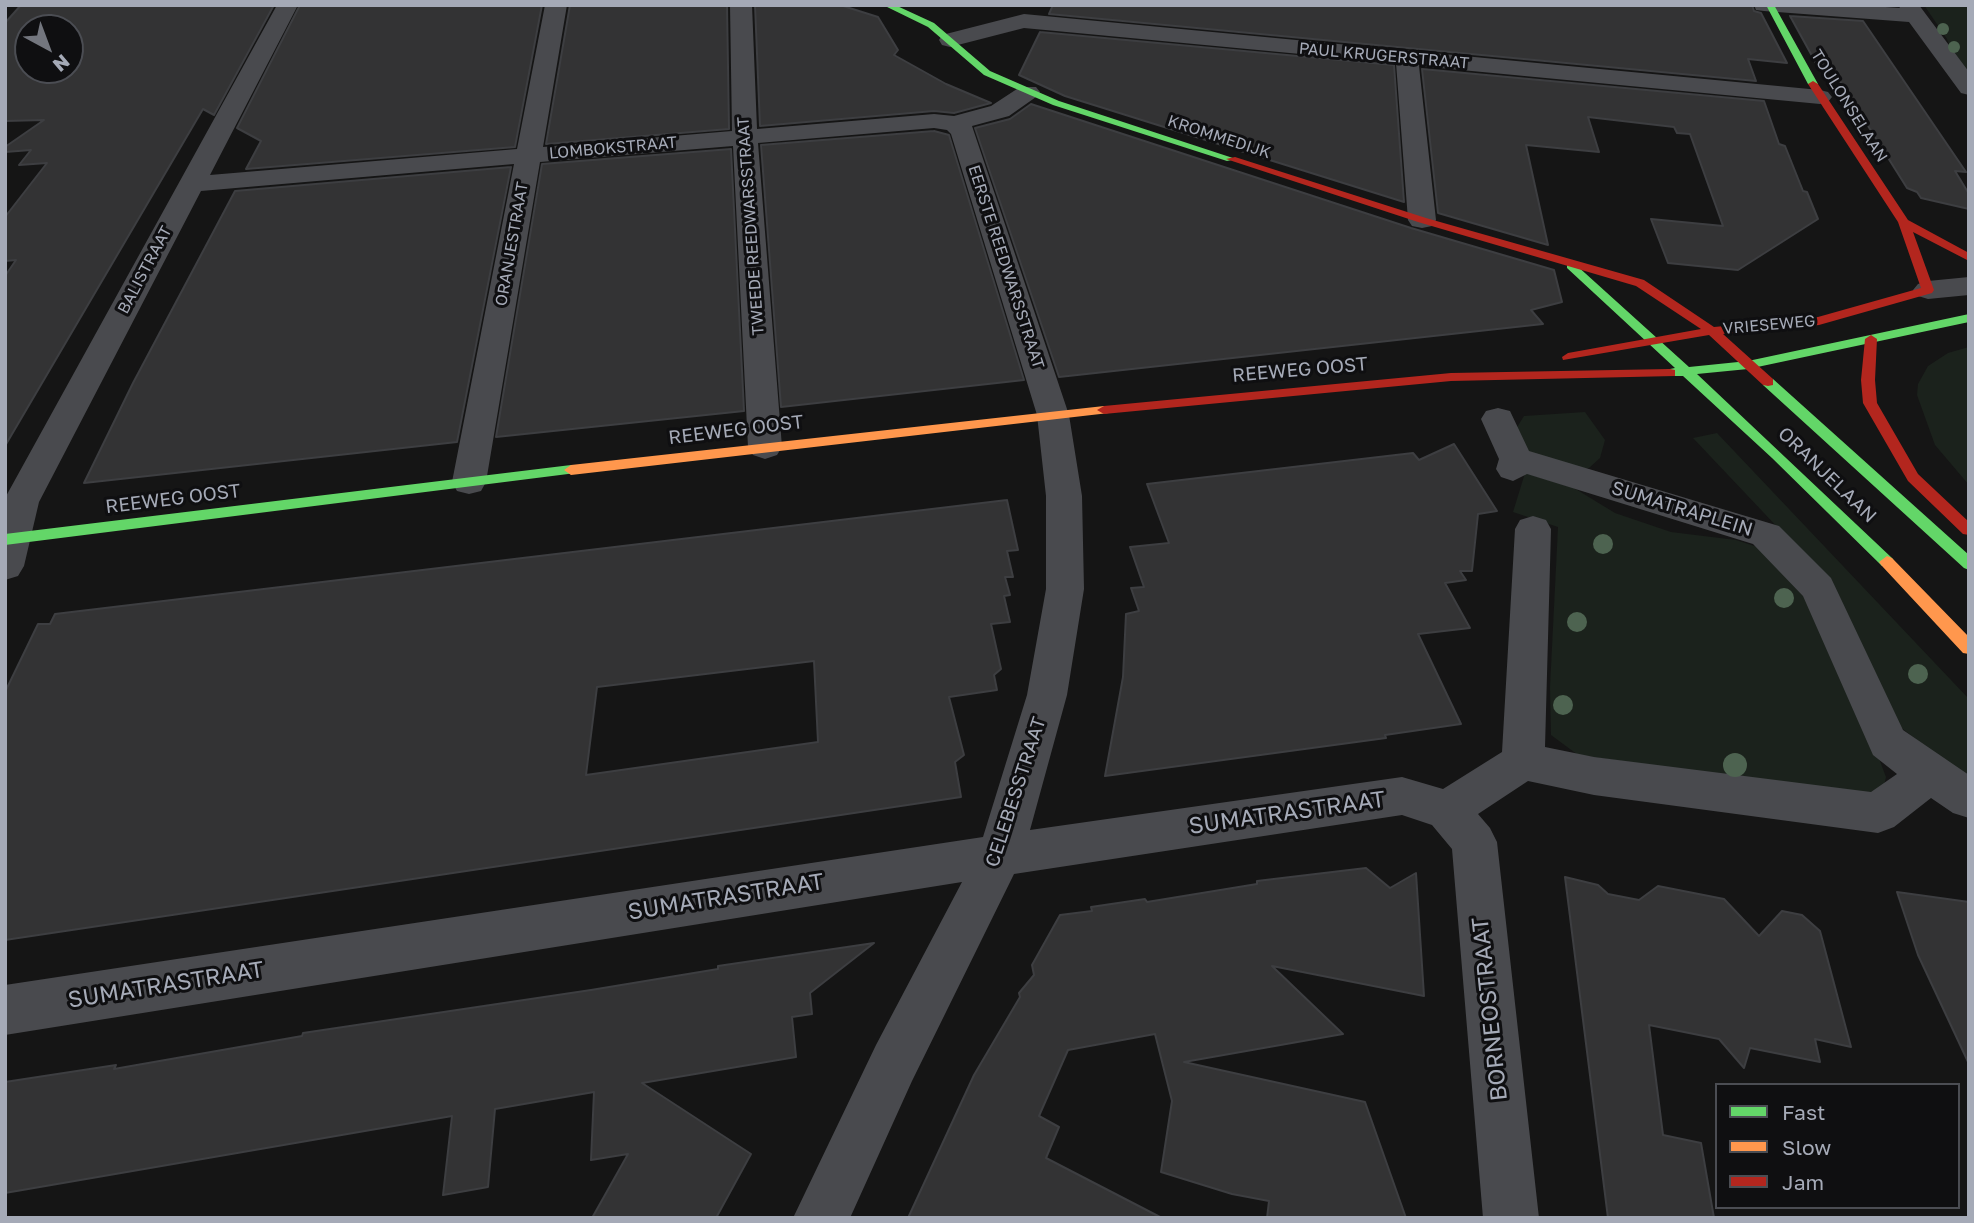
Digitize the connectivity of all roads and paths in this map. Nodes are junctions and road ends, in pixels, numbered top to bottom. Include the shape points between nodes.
1 (288, 5) edge
2 (556, 5) edge
3 (741, 5) edge
4 (887, 5) edge
5 (1764, 5) edge
6 (1770, 6) edge
7 (1912, 11) edge
8 (1029, 13) edge
9 (950, 40) junction
10 (1407, 58) junction
11 (1969, 88) edge
12 (1028, 92) junction
13 (1820, 97) junction
14 (954, 123) junction
15 (745, 136) junction
16 (528, 155) junction
17 (191, 184) junction
18 (1422, 220) junction
19 (1903, 222) junction
20 (1561, 258) junction
21 (1969, 258) edge
22 (1969, 286) edge
23 (1928, 290) junction
24 (1969, 318) edge
25 (1712, 331) junction
26 (1871, 340) junction
27 (1649, 341) junction
28 (1748, 365) junction
29 (1687, 373) junction
30 (1473, 376) junction
31 (1053, 415) junction
32 (1499, 419) dead end
33 (765, 447) junction
34 (469, 482) junction
35 (1533, 528) dead end
36 (1969, 530) edge
37 (8, 548) edge
38 (1969, 564) edge
39 (1969, 648) edge
40 (1523, 761) junction
41 (1930, 774) junction
42 (1969, 799) edge
43 (1447, 810) junction
44 (1000, 855) junction
45 (5, 1010) edge
46 (821, 1218) edge
47 (1511, 1218) edge

1 - 17 street, BALISTRAAT
2 - 16 street, ORANJESTRAAT
3 - 15 street, TWEEDE REEDWARSSTRAAT
4 - 9 street, KROMMEDIJK via 931,25
5 - 6 street
6 - 7 street
6 - 13 street, TOULONSELAAN
7 - 11 street
8 - 9 street, PAUL KRUGERSTRAAT
8 - 10 street, PAUL KRUGERSTRAAT
9 - 12 street, KROMMEDIJK via 987,73
10 - 13 street, PAUL KRUGERSTRAAT
10 - 18 street
12 - 14 street, LOMBOKSTRAAT via 1000,111
12 - 18 street, KROMMEDIJK
13 - 19 street, TOULONSELAAN
14 - 15 street, LOMBOKSTRAAT
14 - 31 street, EERSTE REEDWARSSTRAAT via 963,131
15 - 16 street, LOMBOKSTRAAT
15 - 33 street, TWEEDE REEDWARSSTRAAT
16 - 17 street, LOMBOKSTRAAT
16 - 34 street, ORANJESTRAAT
17 - 37 street, BALISTRAAT via 21,502
18 - 20 street, KROMMEDIJK
19 - 21 street, TOULONSELAAN
19 - 23 street, TOULONSELAAN
20 - 25 street, KROMMEDIJK via 1640,283
20 - 27 street, KROMMEDIJK
22 - 23 street, VRIESEWEG
23 - 25 street, VRIESEWEG via 1819,321
24 - 26 street, VRIESEWEG
25 - 27 street, VRIESEWEG
25 - 28 street, ORANJELAAN
26 - 28 street, VRIESEWEG
26 - 36 street via 1870,403 1913,477
27 - 29 street, ORANJELAAN
27 - 30 street, REEWEG OOST
28 - 29 street, VRIESEWEG
28 - 38 street, ORANJELAAN
29 - 30 street, REEWEG OOST
29 - 39 street, ORANJELAAN via 1873,549
30 - 31 street, REEWEG OOST
31 - 33 street, REEWEG OOST
31 - 44 street, CELEBESSTRAAT via 1064,496 1065,589 1047,695
32 - 41 street, SUMATRAPLEIN via 1514,464 1766,535 1818,587 1888,742
33 - 34 street, REEWEG OOST
34 - 37 street, REEWEG OOST
35 - 40 street
40 - 41 street via 1594,776 1878,813
40 - 43 street
41 - 42 street, SUMATRAPLEIN
43 - 44 street, SUMATRASTRAAT via 1402,796
43 - 47 street, BORNEOSTRAAT via 1474,842
44 - 45 street, SUMATRASTRAAT
44 - 46 street, CELEBESSTRAAT

